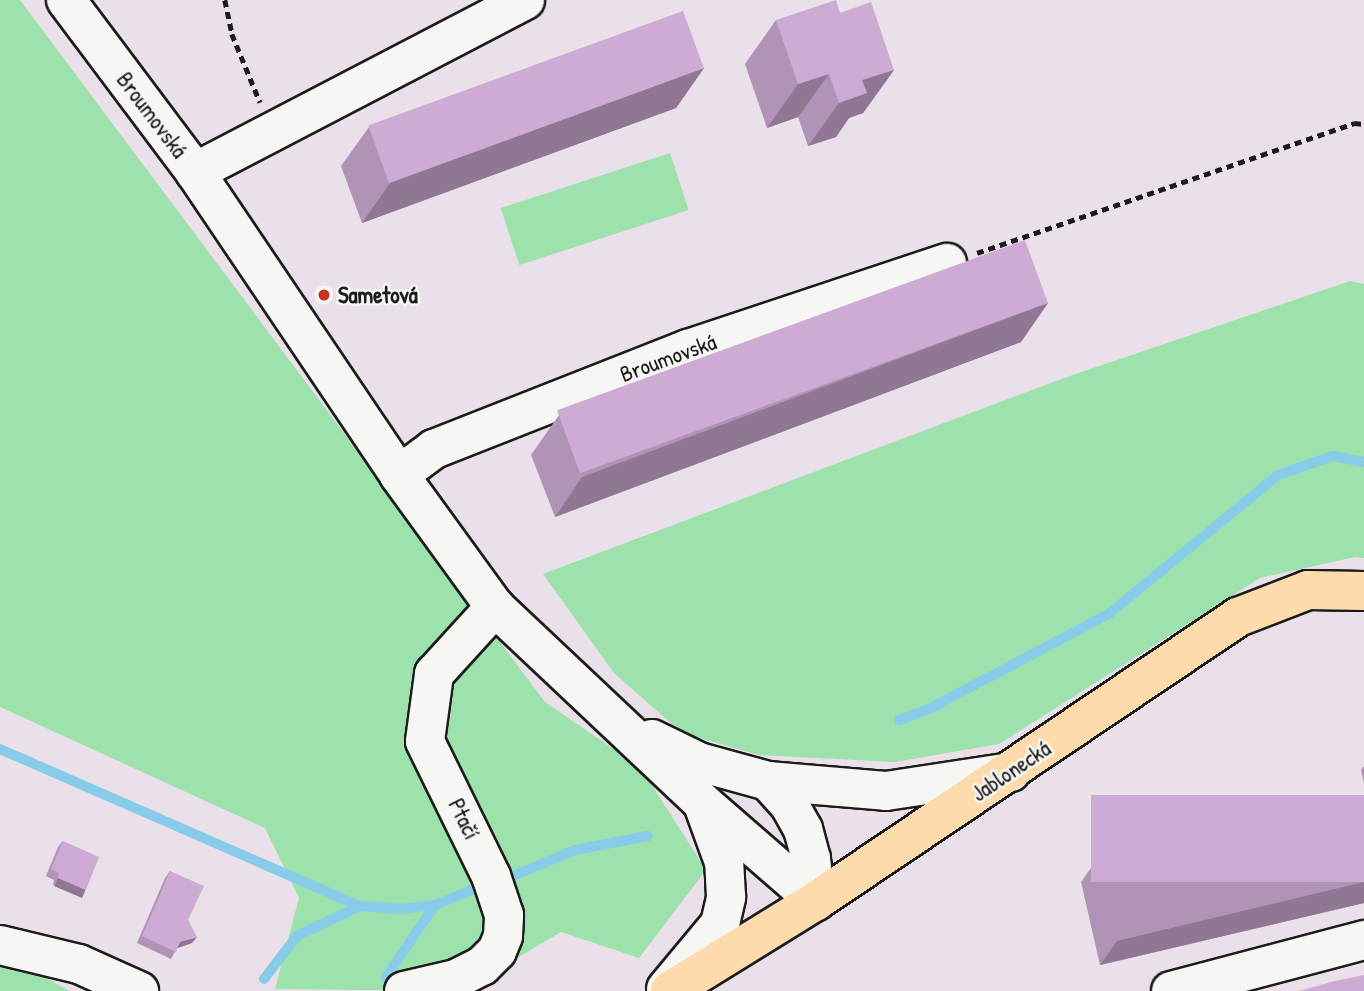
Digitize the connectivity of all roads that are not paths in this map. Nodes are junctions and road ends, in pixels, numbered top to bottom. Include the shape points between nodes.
1 (66, 0) edge
2 (525, 0) edge
3 (195, 172) junction
4 (947, 263) road end
5 (399, 475) junction
6 (1364, 591) edge
7 (495, 607) junction
8 (618, 722) junction
9 (1011, 772) junction
10 (768, 781) junction
11 (702, 802) junction
12 (816, 901) junction
13 (1364, 940) edge
14 (0, 945) edge
15 (139, 991) edge
16 (404, 991) edge
17 (664, 991) edge
18 (670, 991) edge
19 (1171, 991) edge

1 - 3 street, Broumovská
2 - 3 street
3 - 5 street, Broumovská
4 - 5 street, Broumovská via 688,349 434,449
5 - 7 street, Broumovská
6 - 9 main road, Jablonecká via 1308,590 1238,617
7 - 8 street, Broumovská
7 - 16 street, Ptačí via 434,674 425,741 492,876 504,915 503,936 497,951 482,966 456,979
8 - 10 street, Broumovská via 699,762
8 - 11 street, Broumovská
9 - 10 street, Broumovská via 886,791
9 - 12 main road, Jablonecká
10 - 12 street via 803,829
11 - 12 street, Broumovská
11 - 17 street, Broumovská via 724,862 726,897 720,924
12 - 18 main road, Jablonecká
13 - 19 street
14 - 15 street via 79,964

